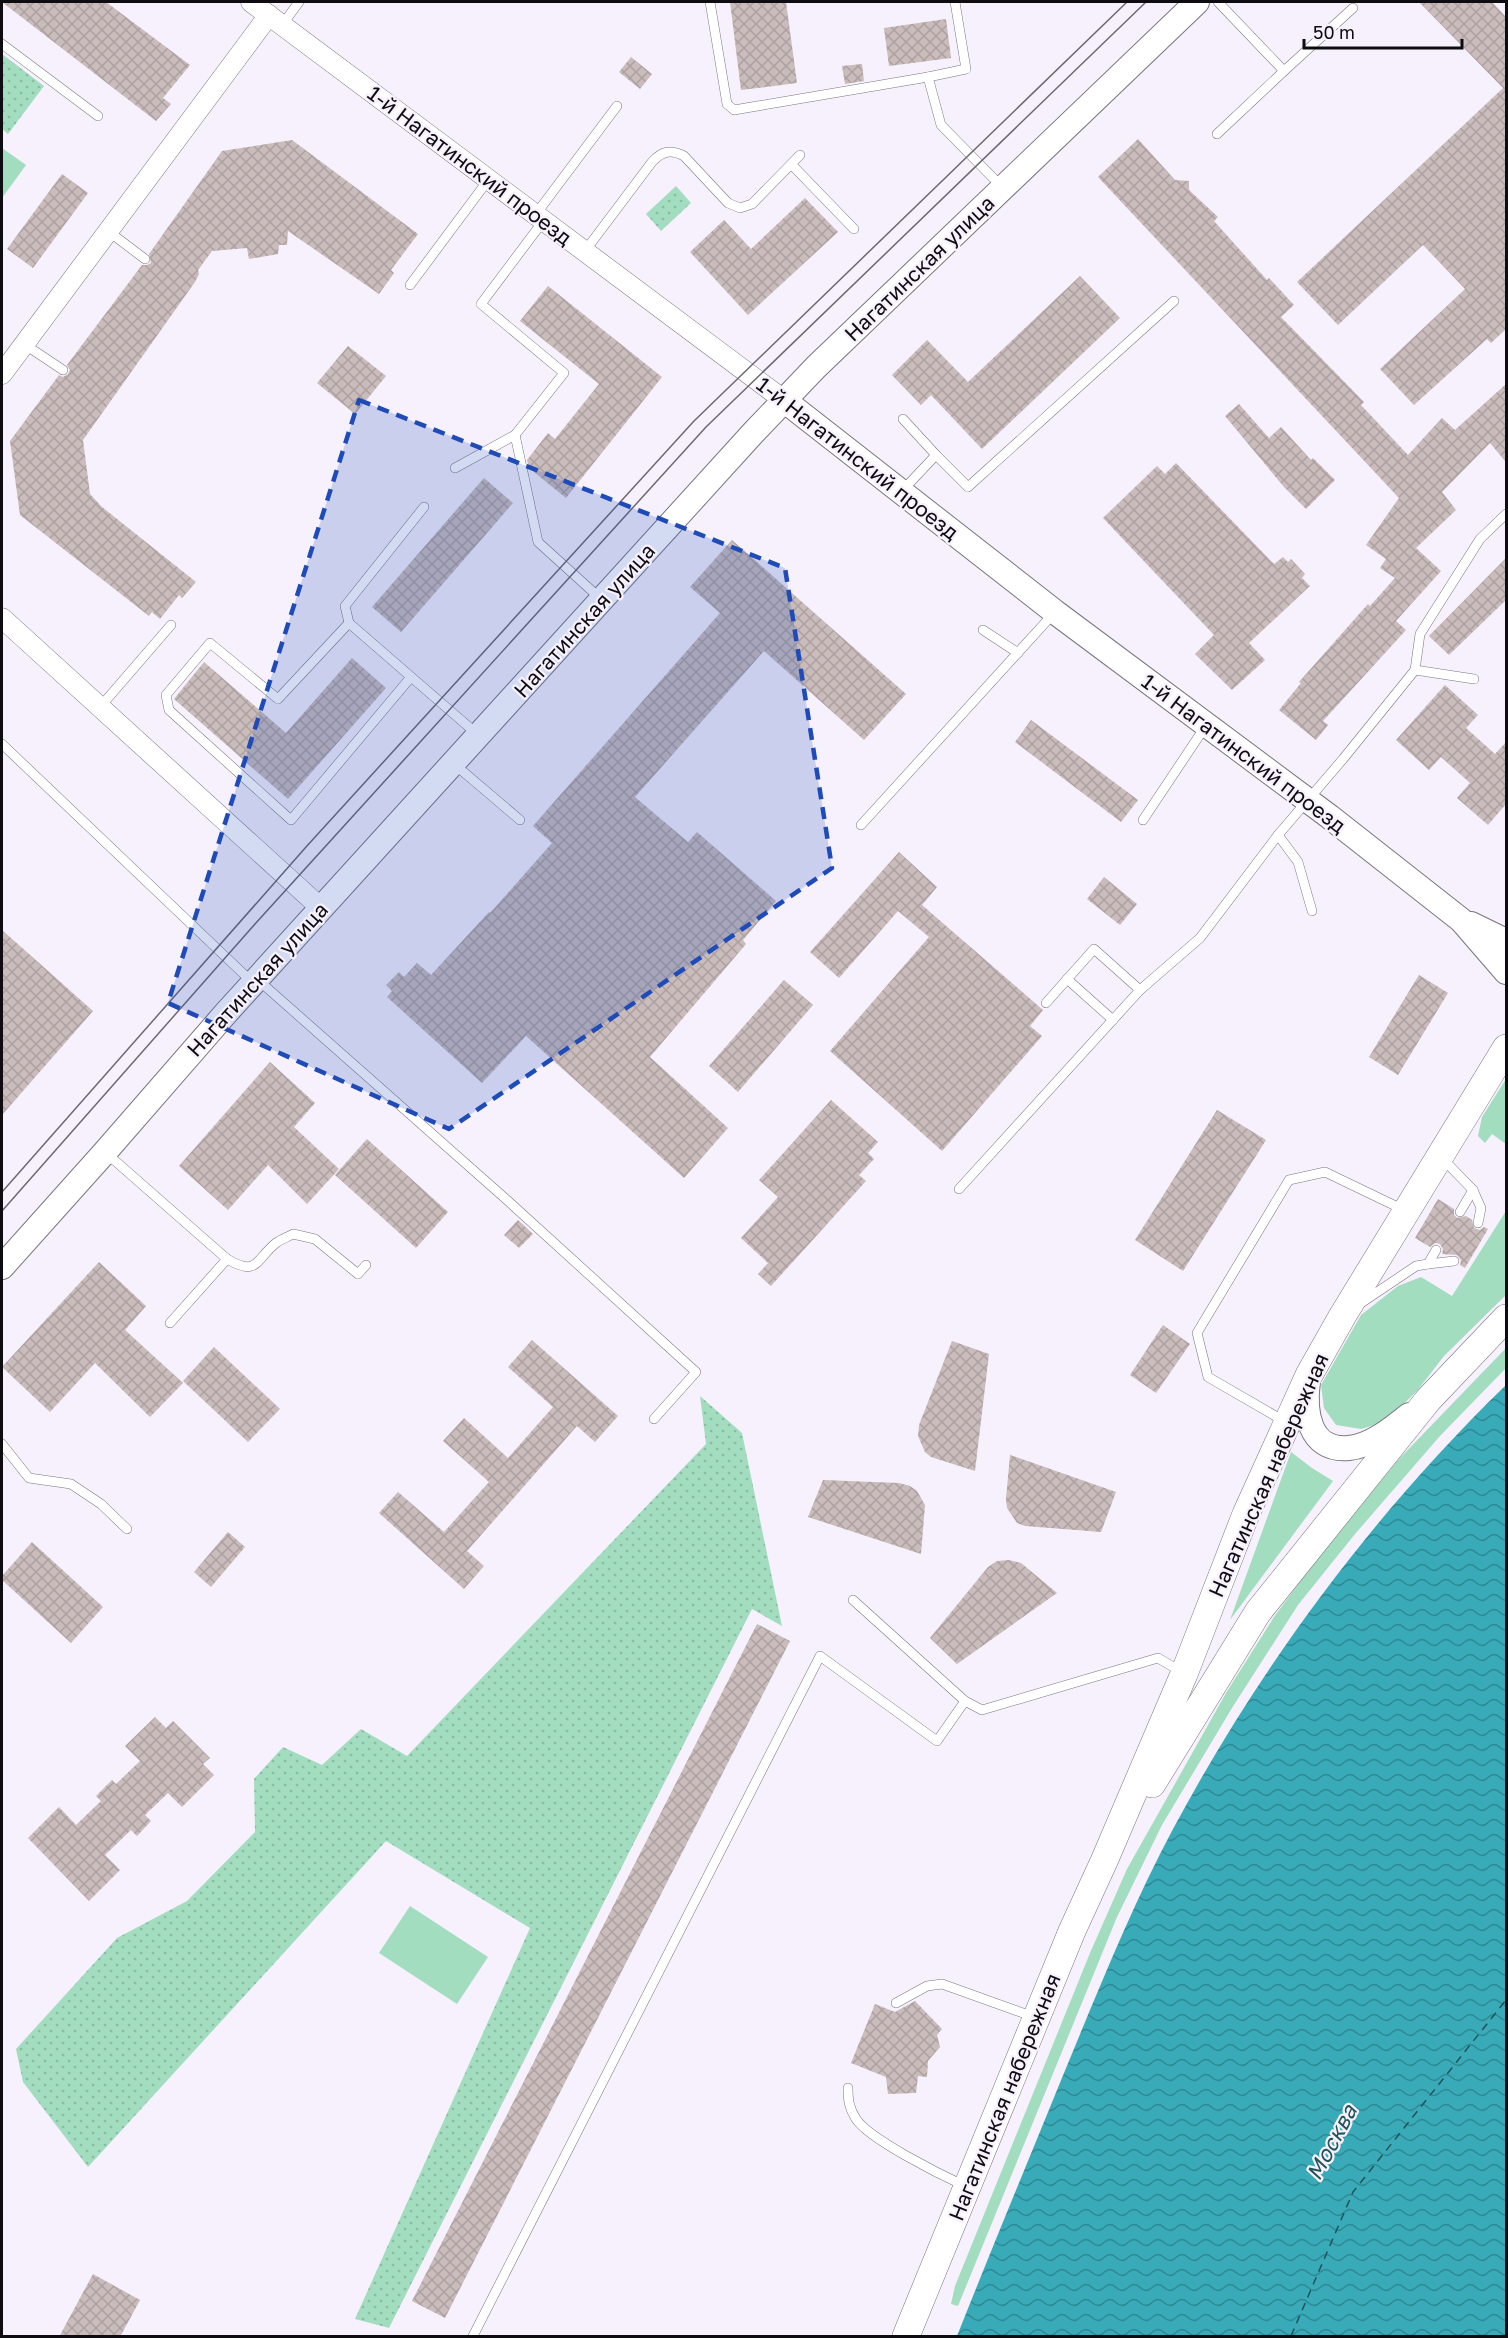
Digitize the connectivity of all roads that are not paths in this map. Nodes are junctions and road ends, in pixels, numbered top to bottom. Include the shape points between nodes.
1 (251, 2) edge
2 (298, 2) edge
3 (710, 2) edge
4 (955, 2) edge
5 (1197, 2) edge
6 (1218, 2) edge
7 (1353, 8) dead end
8 (275, 20) junction
9 (2, 44) edge
10 (1284, 71) junction
11 (928, 77) junction
12 (617, 106) dead end
13 (98, 116) dead end
14 (1217, 134) dead end
15 (800, 155) dead end
16 (792, 165) junction
17 (489, 179) junction
18 (1002, 187) junction
19 (540, 217) junction
20 (854, 229) dead end
21 (108, 231) junction
22 (585, 251) junction
23 (146, 260) dead end
24 (410, 285) dead end
25 (1174, 301) dead end
26 (24, 344) junction
27 (63, 370) dead end
28 (2, 374) edge
29 (785, 401) junction
30 (903, 419) dead end
31 (515, 435) junction
32 (936, 455) junction
33 (455, 468) dead end
34 (900, 492) junction
35 (424, 507) dead end
36 (1506, 514) edge
37 (602, 600) junction
38 (1056, 612) junction
39 (2, 618) edge
40 (349, 623) junction
41 (171, 625) dead end
42 (983, 630) dead end
43 (1018, 653) junction
44 (1415, 670) junction
45 (411, 677) junction
46 (1474, 679) dead end
47 (101, 706) junction
48 (1207, 725) junction
49 (479, 735) junction
50 (2, 744) edge
51 (453, 763) junction
52 (1307, 800) junction
53 (520, 820) dead end
54 (1143, 820) dead end
55 (861, 825) dead end
56 (1278, 834) junction
57 (321, 908) junction
58 (1312, 910) dead end
59 (1461, 920) junction
60 (1506, 941) edge
61 (1506, 972) edge
62 (1067, 979) junction
63 (255, 981) junction
64 (1140, 990) junction
65 (1046, 1003) dead end
66 (1113, 1020) junction
67 (1505, 1048) edge
68 (105, 1152) junction
69 (1440, 1155) junction
70 (959, 1189) dead end
71 (1473, 1190) junction
72 (1406, 1211) junction
73 (1460, 1212) dead end
74 (1478, 1223) dead end
75 (1436, 1250) dead end
76 (227, 1259) junction
77 (1454, 1261) dead end
78 (1428, 1264) junction
79 (366, 1265) dead end
80 (2, 1267) edge
81 (1343, 1315) junction
82 (1506, 1318) edge
83 (170, 1323) dead end
84 (1309, 1375) junction
85 (1428, 1400) junction
86 (654, 1419) dead end
87 (1287, 1423) junction
88 (2, 1444) edge
89 (127, 1529) dead end
90 (853, 1600) dead end
91 (1184, 1674) junction
92 (965, 1701) junction
93 (1106, 1859) junction
94 (896, 2004) dead end
95 (1036, 2018) junction
96 (848, 2088) dead end
97 (967, 2187) junction
98 (472, 2337) edge
99 (906, 2337) edge

1 - 8 street, 1-й Нагатинский проезд
2 - 8 lane
3 - 11 lane via 727,104 734,110
4 - 11 lane via 966,69
5 - 18 street, Нагатинская улица
6 - 10 lane
7 - 10 lane
8 - 17 street, 1-й Нагатинский проезд
8 - 21 street
9 - 13 lane
10 - 14 lane
11 - 18 lane via 941,125
12 - 19 lane
15 - 16 lane
16 - 20 lane
16 - 22 lane via 752,204 740,208 728,203 684,156 663,153 652,162
17 - 19 street, 1-й Нагатинский проезд
17 - 24 lane
18 - 29 street, Нагатинская улица
19 - 22 street, 1-й Нагатинский проезд
19 - 31 lane via 481,304 564,373
21 - 23 lane
21 - 26 street
22 - 29 street, 1-й Нагатинский проезд
25 - 32 lane via 968,487
26 - 27 lane
26 - 28 street
29 - 34 street, 1-й Нагатинский проезд
29 - 37 street, Нагатинская улица
30 - 32 lane
31 - 33 lane
31 - 37 lane via 538,542
32 - 34 lane
34 - 38 street, 1-й Нагатинский проезд
35 - 40 lane via 345,606
36 - 44 lane via 1480,539 1420,634
37 - 49 street, Нагатинская улица
38 - 43 lane
38 - 48 street, 1-й Нагатинский проезд
39 - 47 street
40 - 45 lane
40 - 45 lane via 278,699 210,643 166,695 169,710 291,820
41 - 47 lane
42 - 43 lane
43 - 55 lane
44 - 46 lane
44 - 52 lane
45 - 49 lane
47 - 57 street
48 - 52 street, 1-й Нагатинский проезд
48 - 54 lane
49 - 51 street, Нагатинская улица
50 - 63 lane
51 - 53 lane
51 - 57 street, Нагатинская улица
52 - 56 lane
52 - 59 street, 1-й Нагатинский проезд
56 - 58 lane via 1298,862
56 - 64 lane via 1200,938
57 - 63 street, Нагатинская улица
59 - 60 street
59 - 61 street
62 - 64 lane via 1094,949
62 - 65 lane
62 - 66 lane
63 - 68 street, Нагатинская улица
63 - 86 lane via 498,1192 696,1372
64 - 66 lane
66 - 70 lane
67 - 69 main road, Нагатинская набережная
68 - 76 lane
68 - 80 street, Нагатинская улица
69 - 71 lane
69 - 72 main road, Нагатинская набережная
71 - 73 lane
71 - 74 lane via 1481,1208
72 - 81 main road, Нагатинская набережная
72 - 87 lane via 1324,1172 1289,1180 1197,1333 1208,1377
75 - 78 lane
76 - 79 lane via 242,1267 255,1265 276,1243 293,1234 315,1239 358,1274
76 - 83 lane
77 - 78 lane
78 - 81 lane via 1416,1266
81 - 84 main road, Нагатинская набережная
82 - 85 main road, Нагатинская набережная
84 - 85 street via 1307,1417 1312,1431 1335,1447 1366,1444
84 - 87 main road, Нагатинская набережная
85 - 93 main road, Нагатинская набережная via 1258,1612
87 - 91 main road, Нагатинская набережная via 1246,1514
88 - 89 lane via 29,1478 72,1484
90 - 92 lane
91 - 92 lane via 1158,1658 982,1710
91 - 93 main road, Нагатинская набережная
92 - 98 lane via 937,1741 820,1656
93 - 95 main road, Нагатинская набережная
94 - 95 lane via 927,1986 942,1984
95 - 97 main road, Нагатинская набережная
96 - 97 lane via 849,2106 857,2121 871,2133
97 - 99 main road, Нагатинская набережная

